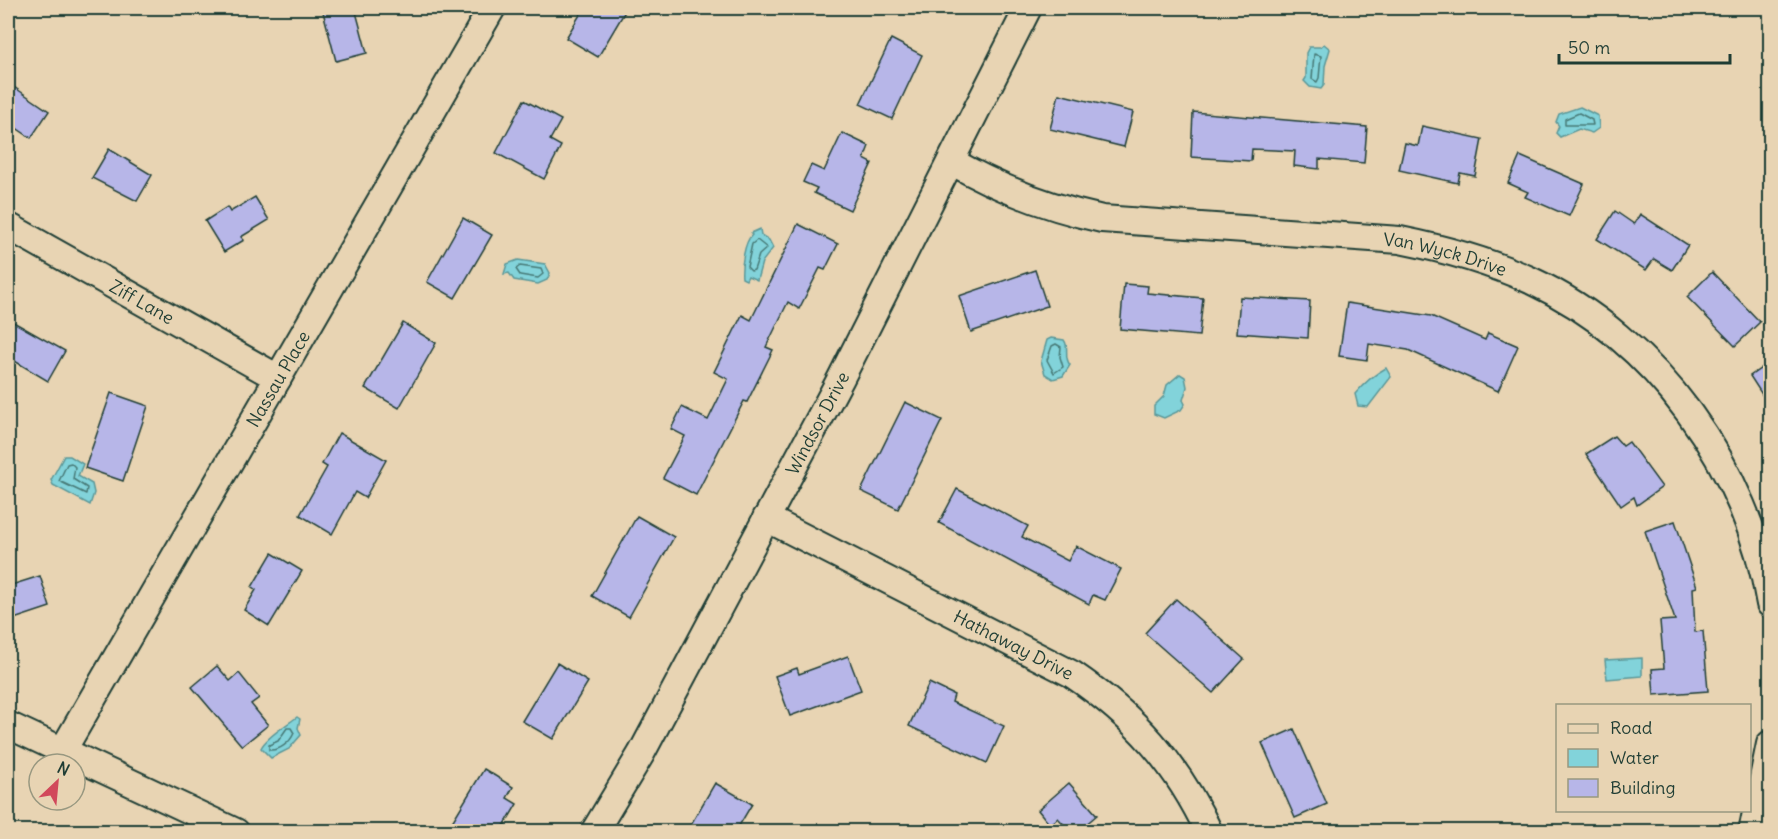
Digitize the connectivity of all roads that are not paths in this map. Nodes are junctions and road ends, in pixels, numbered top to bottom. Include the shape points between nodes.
1 (492, 8) edge
2 (1028, 8) edge
3 (951, 161) junction
4 (8, 226) edge
5 (278, 378) junction
6 (766, 518) junction
7 (1770, 604) edge
8 (8, 724) edge
9 (1770, 744) edge
10 (63, 750) junction
11 (236, 831) edge
12 (594, 831) edge
13 (1209, 831) edge
14 (1752, 831) edge

1 - 5 street, Nassau Place
2 - 3 street, Windsor Drive
3 - 6 street, Windsor Drive
3 - 7 street, Van Wyck Drive via 1012,193 1056,209 1102,219 1400,240 1446,249 1532,281 1610,331 1645,361 1681,401 1731,480 1752,529
4 - 5 street, Ziff Lane
5 - 10 street, Nassau Place
6 - 12 street, Windsor Drive via 641,754
6 - 13 street, Hathaway Drive via 1072,674 1106,697 1141,728 1171,765
8 - 10 street
9 - 14 street
10 - 11 street

